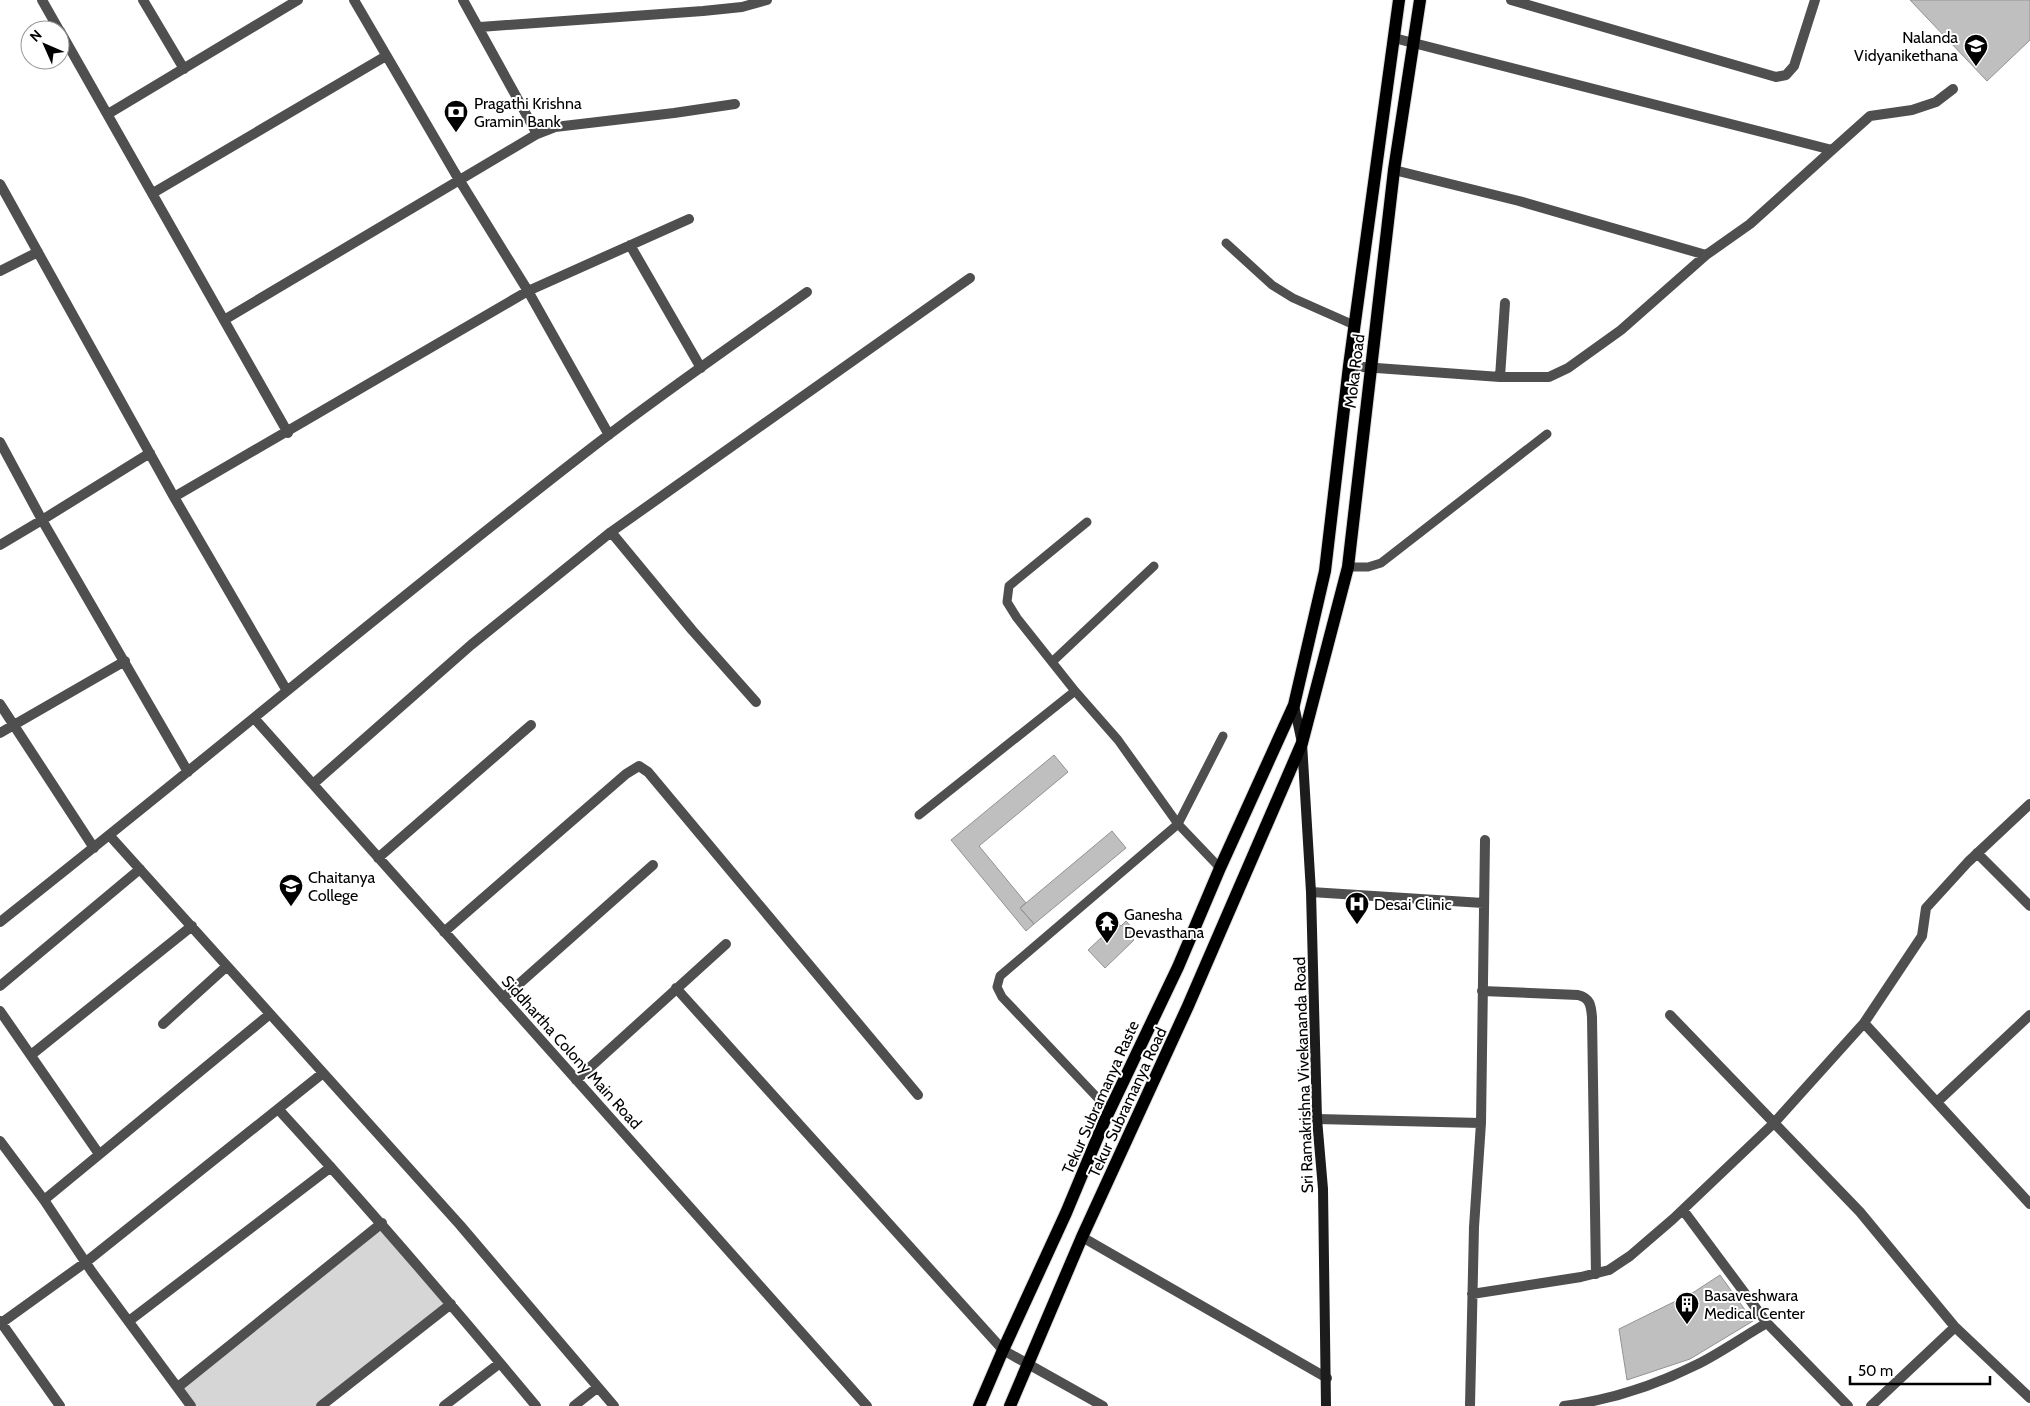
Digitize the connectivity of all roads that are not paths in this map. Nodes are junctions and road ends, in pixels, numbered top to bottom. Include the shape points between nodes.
1 (42, 0) edge
2 (143, 0) edge
3 (298, 0) edge
4 (354, 0) edge
5 (464, 0) edge
6 (713, 0) edge
7 (767, 0) edge
8 (1399, 0) edge
9 (1420, 0) edge
10 (1511, 0) edge
11 (1816, 0) edge
12 (703, 11) junction
13 (54, 20) edge
14 (480, 27) junction
15 (1394, 38) junction
16 (1413, 42) junction
17 (70, 48) edge
18 (386, 56) junction
19 (184, 69) junction
20 (1953, 89) dead end
21 (735, 104) dead end
22 (108, 114) junction
23 (537, 134) junction
24 (1832, 150) junction
25 (1394, 170) junction
26 (460, 180) junction
27 (0, 184) edge
28 (153, 193) junction
29 (688, 219) dead end
30 (1226, 243) dead end
31 (630, 245) junction
32 (38, 252) junction
33 (1706, 255) junction
34 (0, 271) edge
35 (970, 278) dead end
36 (528, 291) junction
37 (807, 292) dead end
38 (1505, 303) dead end
39 (224, 320) junction
40 (1354, 325) junction
41 (1348, 366) junction
42 (701, 368) junction
43 (1371, 368) junction
44 (1500, 377) junction
45 (288, 433) junction
46 (1547, 434) dead end
47 (609, 435) junction
48 (0, 442) edge
49 (150, 452) junction
50 (174, 498) junction
51 (42, 520) junction
52 (1087, 522) dead end
53 (611, 532) junction
54 (0, 545) edge
55 (1154, 566) dead end
56 (1348, 567) junction
57 (125, 661) junction
58 (1052, 662) junction
59 (287, 691) junction
60 (1075, 691) junction
61 (756, 702) dead end
62 (0, 704) edge
63 (1294, 705) junction
64 (254, 718) junction
65 (531, 725) dead end
66 (14, 726) junction
67 (0, 733) edge
68 (1223, 736) dead end
69 (1302, 743) junction
70 (188, 772) junction
71 (312, 784) junction
72 (1251, 802) joint
73 (2030, 804) edge
74 (919, 815) dead end
75 (1178, 824) junction
76 (110, 836) junction
77 (1485, 840) dead end
78 (94, 848) junction
79 (1977, 853) junction
80 (378, 858) junction
81 (653, 865) dead end
82 (1220, 868) junction
83 (140, 869) junction
84 (1311, 892) junction
85 (1483, 903) junction
86 (2030, 906) edge
87 (0, 922) edge
88 (192, 926) junction
89 (444, 932) junction
90 (726, 944) dead end
91 (227, 966) junction
92 (0, 986) edge
93 (676, 988) junction
94 (1482, 991) junction
95 (503, 998) junction
96 (0, 1011) edge
97 (270, 1014) junction
98 (1670, 1015) dead end
99 (2029, 1017) edge
100 (1864, 1022) junction
101 (163, 1024) dead end
102 (31, 1055) junction
103 (323, 1073) junction
104 (576, 1080) junction
105 (918, 1095) dead end
106 (1937, 1102) junction
107 (279, 1110) junction
108 (1110, 1110) junction
109 (1317, 1119) junction
110 (1480, 1123) junction
111 (1774, 1124) junction
112 (0, 1141) edge
113 (99, 1154) junction
114 (332, 1168) junction
115 (44, 1200) junction
116 (2030, 1204) edge
117 (1684, 1210) junction
118 (382, 1223) junction
119 (1082, 1237) junction
120 (86, 1262) junction
121 (1596, 1274) junction
122 (1472, 1294) junction
123 (451, 1304) junction
124 (129, 1321) junction
125 (0, 1322) edge
126 (1767, 1323) junction
127 (1955, 1327) junction
128 (1003, 1350) junction
129 (500, 1363) junction
130 (1028, 1365) junction
131 (1327, 1378) junction
132 (178, 1387) junction
133 (598, 1388) junction
134 (2030, 1396) edge
135 (60, 1406) edge
136 (191, 1406) edge
137 (321, 1406) edge
138 (444, 1406) edge
139 (536, 1406) edge
140 (574, 1406) edge
141 (614, 1406) edge
142 (867, 1406) edge
143 (979, 1406) edge
144 (1010, 1406) edge
145 (1103, 1406) edge
146 (1326, 1406) edge
147 (1470, 1406) edge
148 (1564, 1406) edge
149 (1848, 1406) edge
150 (1871, 1406) edge

1 - 13 street
2 - 19 street
3 - 19 street
4 - 18 street
5 - 14 street
6 - 12 street
7 - 12 street via 742,7
8 - 15 main road, Moka Road
9 - 16 main road, Moka Road
10 - 11 street via 1776,77 1786,75 1794,66
12 - 14 street
14 - 23 street
15 - 16 street
15 - 40 main road, Moka Road
16 - 24 street
16 - 25 main road, Moka Road
17 - 22 street
18 - 26 street
18 - 28 street
19 - 22 street
20 - 24 street via 1936,102 1912,110 1870,116
21 - 23 street via 556,127
22 - 28 street
23 - 26 street
24 - 33 street via 1750,224
25 - 33 street via 1519,201
25 - 43 main road, Moka Road
26 - 36 street
26 - 39 street
27 - 32 street
28 - 39 street
29 - 31 street
30 - 40 lane via 1272,286
31 - 36 street
31 - 42 street
32 - 34 street
32 - 49 street
33 - 44 street via 1621,330 1568,368 1549,377
35 - 53 street
36 - 45 street
36 - 47 street
37 - 42 street
38 - 44 street
39 - 45 street
40 - 41 main road, Moka Road
41 - 43 street
41 - 63 main road, Moka Road via 1326,571
42 - 47 street
43 - 44 street
43 - 56 main road, Moka Road
45 - 50 street
46 - 56 lane via 1381,563
47 - 59 street
48 - 51 street
49 - 50 street
49 - 51 street
50 - 59 street
51 - 54 street
51 - 57 street
52 - 58 lane via 1009,586 1007,602
53 - 61 street
53 - 71 street via 471,645
55 - 58 lane
56 - 69 main road, Moka Road
57 - 66 street
57 - 70 street
58 - 60 lane
59 - 64 street
60 - 74 lane
60 - 75 lane via 1118,740
62 - 66 street
63 - 69 main road, Sri Ramakrishna Vivekananda Road
63 - 72 main road, Moka Road
64 - 70 street
64 - 71 street, Siddhartha Colony Main Road
65 - 80 street
66 - 67 street
66 - 78 street
68 - 75 lane
69 - 84 main road, Sri Ramakrishna Vivekananda Road
69 - 119 main road, Tekur Subramanya Road via 1188,1006
70 - 76 street
71 - 80 street, Siddhartha Colony Main Road
72 - 82 main road, Tekur Subramanya Raste
73 - 79 street
75 - 82 lane
75 - 108 lane via 1000,976 998,982 1002,997
76 - 78 street
76 - 83 street
77 - 85 street
78 - 87 street
79 - 86 street
79 - 100 street via 1926,908 1922,936
80 - 89 street, Siddhartha Colony Main Road
81 - 95 street
82 - 108 main road, Tekur Subramanya Raste via 1178,967
83 - 88 street
83 - 92 street
84 - 85 street
84 - 109 main road, Sri Ramakrishna Vivekananda Road
85 - 94 street
88 - 91 street
88 - 102 street
89 - 95 street, Siddhartha Colony Main Road
89 - 105 street via 639,766 648,772
90 - 93 street
91 - 97 street
91 - 101 street
93 - 104 street
93 - 128 street
94 - 110 street
94 - 121 street via 1578,995 1590,1001
95 - 104 street, Siddhartha Colony Main Road
96 - 102 street
97 - 103 street
97 - 113 street
98 - 111 street
99 - 106 street
100 - 106 street
100 - 111 street
102 - 113 street
103 - 107 street
103 - 133 street via 460,1225
104 - 142 street, Siddhartha Colony Main Road
106 - 116 street
107 - 114 street
107 - 120 street
108 - 128 main road, Tekur Subramanya Raste
109 - 110 street
109 - 131 main road, Sri Ramakrishna Vivekananda Road via 1323,1190
110 - 122 street
111 - 117 street
111 - 127 street via 1860,1212
112 - 115 street
113 - 115 street
114 - 118 street
114 - 124 street
115 - 120 street
117 - 121 street via 1630,1256 1609,1270
117 - 126 street
118 - 123 street
118 - 132 street
119 - 130 main road, Tekur Subramanya Road
119 - 131 street
120 - 124 street
120 - 125 street
121 - 122 street
122 - 147 street
123 - 129 street
123 - 137 street
124 - 132 street
125 - 135 street
126 - 148 street via 1700,1364 1667,1378 1614,1398
126 - 149 street
127 - 134 street
127 - 150 street
128 - 130 street
128 - 143 main road, Tekur Subramanya Raste
129 - 138 street
129 - 139 street
130 - 144 main road, Tekur Subramanya Road
130 - 145 street
131 - 146 main road, Sri Ramakrishna Vivekananda Road
132 - 136 street
133 - 140 street
133 - 141 street

